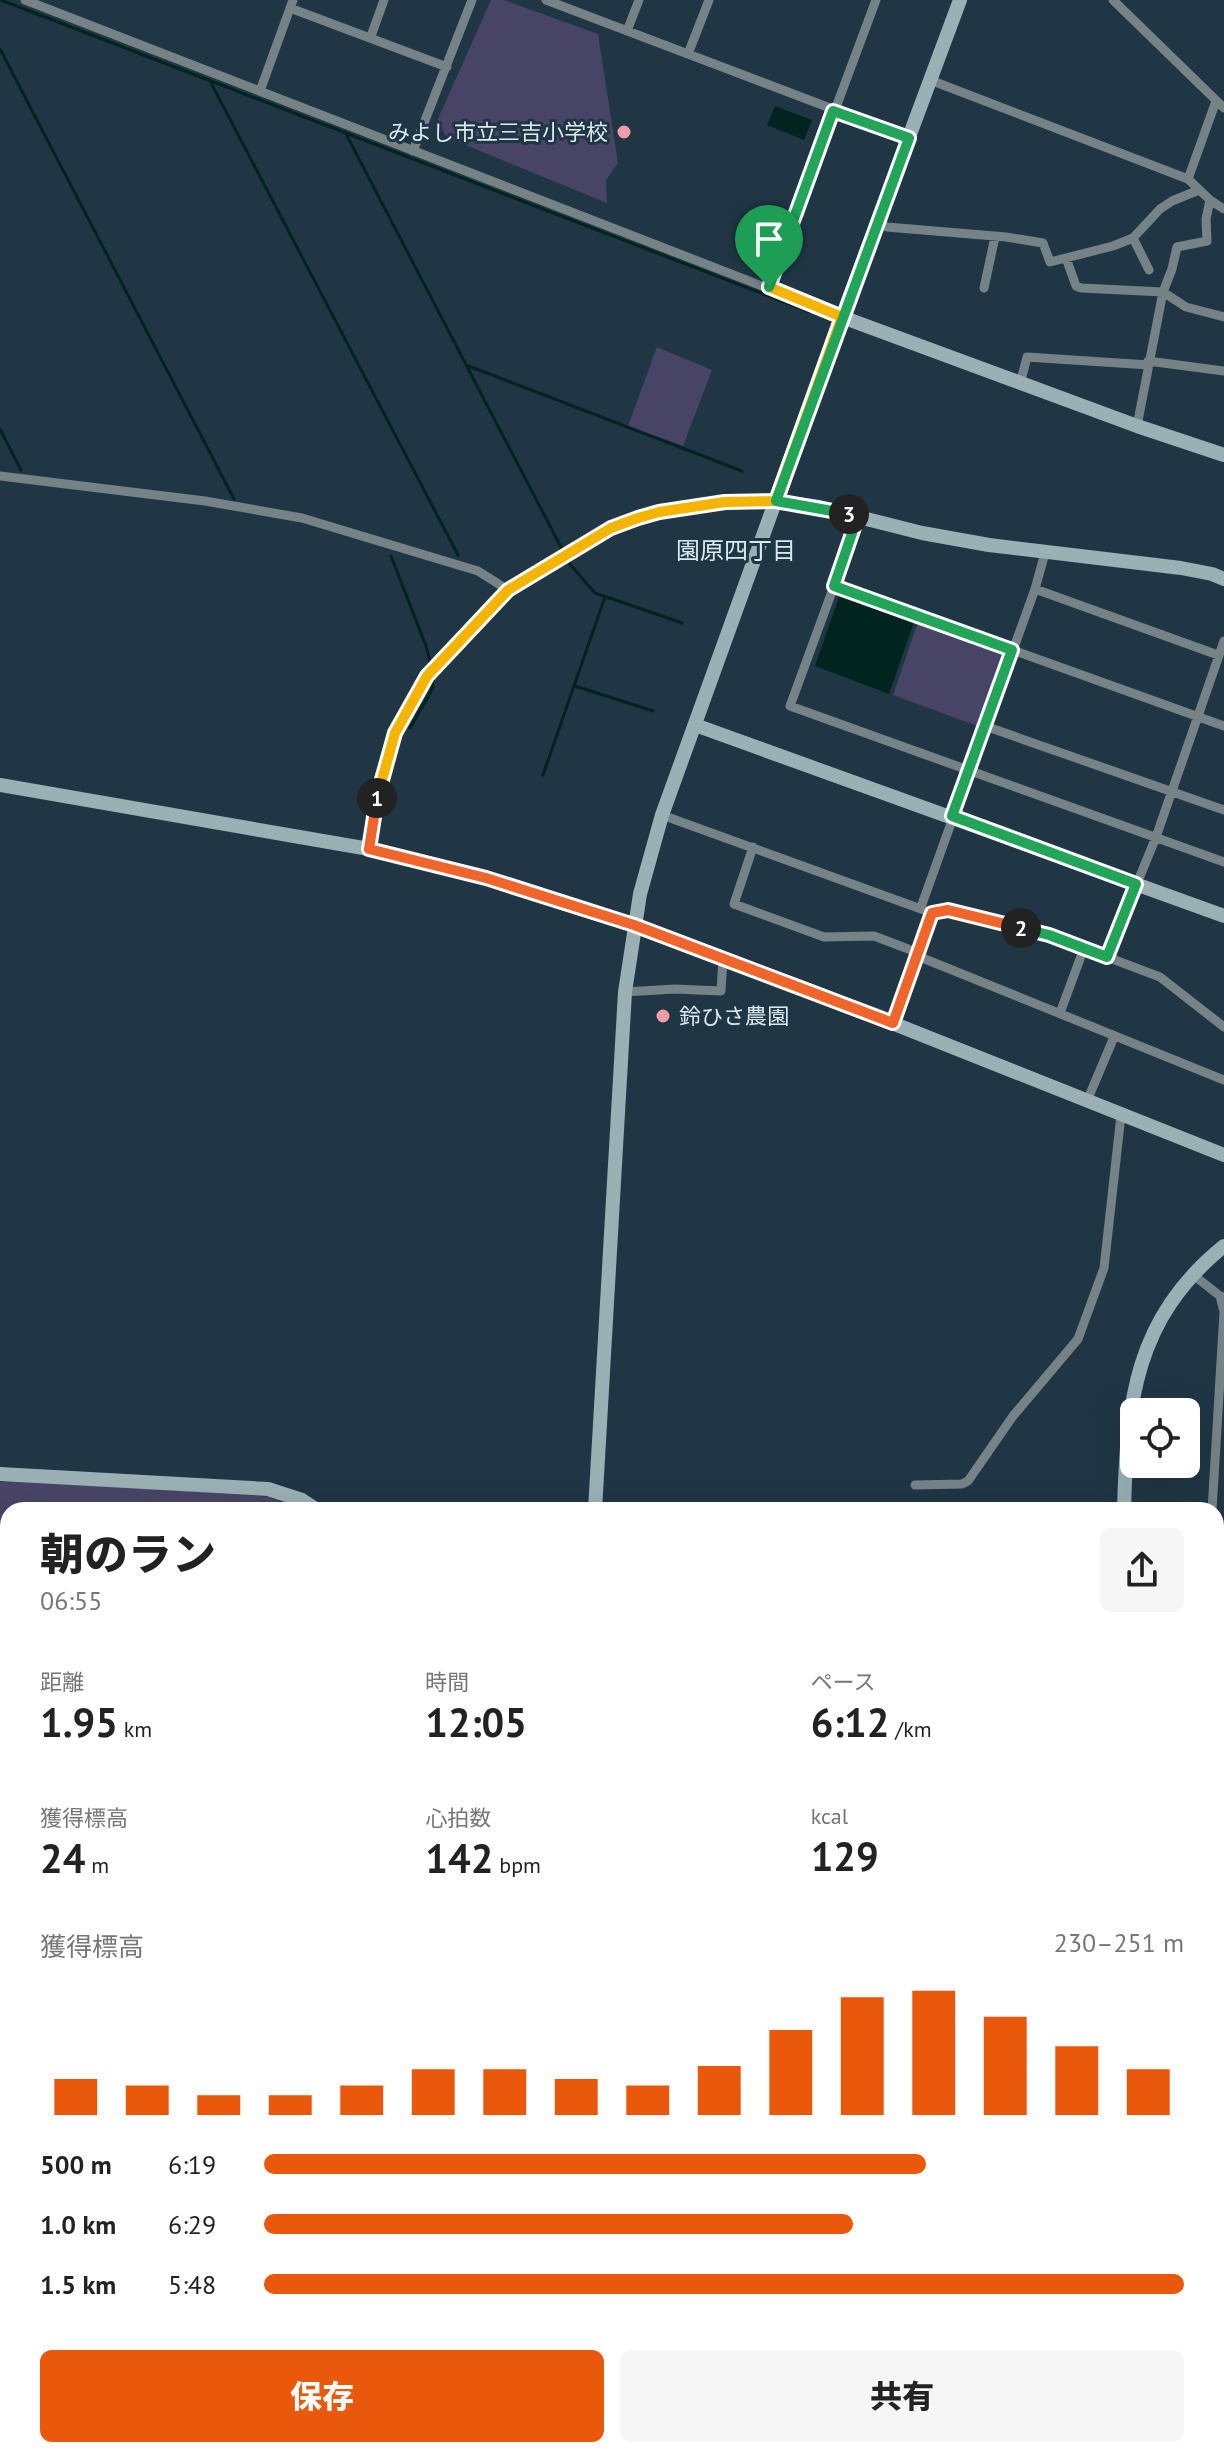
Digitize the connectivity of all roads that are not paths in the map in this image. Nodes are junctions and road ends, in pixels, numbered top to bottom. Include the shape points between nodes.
1 (25, 0) edge
2 (384, 0) edge
3 (472, 0) edge
4 (639, 0) edge
5 (709, 0) edge
6 (876, 0) edge
7 (960, 0) edge
8 (1113, 0) edge
9 (549, 1) edge
10 (292, 4) edge
11 (627, 31) junction
12 (371, 36) junction
13 (688, 54) junction
14 (447, 67) junction
15 (930, 80) junction
16 (260, 91) junction
17 (1220, 105) edge
18 (833, 111) junction
19 (909, 138) junction
20 (413, 151) junction
21 (1188, 179) junction
22 (1199, 190) junction
23 (1210, 200) junction
24 (1224, 209) edge
25 (878, 223) junction
26 (995, 237) junction
27 (1133, 238) junction
28 (1066, 258) junction
29 (1149, 270) dead end
30 (769, 287) junction
31 (984, 288) dead end
32 (1163, 292) junction
33 (842, 317) junction
34 (1224, 317) edge
35 (1148, 363) junction
36 (1224, 371) edge
37 (1020, 384) junction
38 (1137, 426) junction
39 (1224, 455) edge
40 (0, 476) edge
41 (776, 501) junction
42 (858, 516) junction
43 (1045, 553) junction
44 (1224, 579) edge
45 (834, 586) junction
46 (1035, 589) junction
47 (508, 590) junction
48 (1224, 641) edge
49 (1012, 650) junction
50 (1218, 655) junction
51 (1197, 717) junction
52 (695, 725) junction
53 (985, 726) junction
54 (1224, 726) edge
55 (969, 769) junction
56 (0, 785) edge
57 (1172, 791) junction
58 (1224, 810) edge
59 (662, 815) junction
60 (952, 816) junction
61 (1156, 837) junction
62 (753, 847) junction
63 (369, 849) junction
64 (1224, 862) edge
65 (1136, 884) junction
66 (921, 907) junction
67 (932, 913) junction
68 (1224, 916) edge
69 (634, 925) junction
70 (1084, 948) junction
71 (916, 954) junction
72 (1107, 957) junction
73 (723, 959) junction
74 (625, 992) junction
75 (1060, 1013) junction
76 (893, 1023) junction
77 (1224, 1027) edge
78 (1114, 1037) junction
79 (1224, 1080) edge
80 (1087, 1101) junction
81 (1121, 1115) junction
82 (1224, 1155) edge
83 (1224, 1246) edge
84 (1192, 1274) junction
85 (1222, 1297) edge
86 (0, 1474) edge
87 (915, 1485) dead end
88 (305, 1502) edge
89 (595, 1502) edge
90 (1124, 1502) edge
91 (1212, 1502) edge

1 - 16 street
2 - 12 street
3 - 14 street
4 - 11 street
5 - 13 street
6 - 18 street
7 - 15 street
8 - 17 street
9 - 11 street
10 - 12 street
10 - 16 street
11 - 13 street
12 - 14 street
13 - 18 street
14 - 20 street
15 - 19 street
15 - 21 street
16 - 20 street
17 - 21 street
18 - 19 street
18 - 30 street
19 - 25 street
20 - 30 street
21 - 22 street
22 - 23 street
22 - 27 street via 1160,209
23 - 24 street
23 - 32 street via 1207,241 1177,247
25 - 26 street
25 - 33 street
26 - 28 street via 1043,243 1050,262
26 - 31 street
27 - 28 street
27 - 29 street
28 - 32 street via 1081,288
30 - 33 street
32 - 34 street via 1186,307
32 - 35 street
33 - 37 street
33 - 41 street
35 - 36 street
35 - 37 street via 1027,357
35 - 38 street
37 - 38 street
38 - 39 street
40 - 47 street via 302,518 478,571
41 - 42 street
41 - 47 street via 725,502 638,518 611,528
41 - 52 street
42 - 43 street via 922,533
42 - 45 street
43 - 44 street via 1181,568
43 - 46 street
45 - 49 street
45 - 55 street via 790,706
46 - 49 street
46 - 50 street
47 - 63 street via 427,676 395,733 379,786
48 - 50 street
49 - 51 street
49 - 53 street
50 - 51 street
51 - 54 street
51 - 57 street
52 - 59 street
52 - 60 street
53 - 55 street
53 - 57 street
55 - 60 street
55 - 61 street
56 - 63 street
57 - 58 street
57 - 61 street
59 - 62 street
59 - 69 street
60 - 65 street
60 - 66 street
61 - 64 street
61 - 65 street
62 - 66 street
62 - 71 street via 734,904 824,937 874,936
63 - 69 street via 486,878
65 - 68 street
65 - 72 street
66 - 67 street
67 - 70 street via 948,910
67 - 71 street
69 - 73 street
69 - 74 street
70 - 72 street
70 - 75 street
71 - 75 street
71 - 76 street
72 - 77 street via 1160,977
73 - 74 street via 721,991
73 - 76 street
74 - 89 street
75 - 78 street
76 - 80 street
78 - 79 street
78 - 80 street
80 - 81 street
81 - 82 street
81 - 87 street via 1104,1268 1078,1339 1019,1407 968,1481
83 - 84 street
84 - 85 street
84 - 90 street via 1141,1362 1129,1416
85 - 91 street
86 - 88 street via 268,1489

